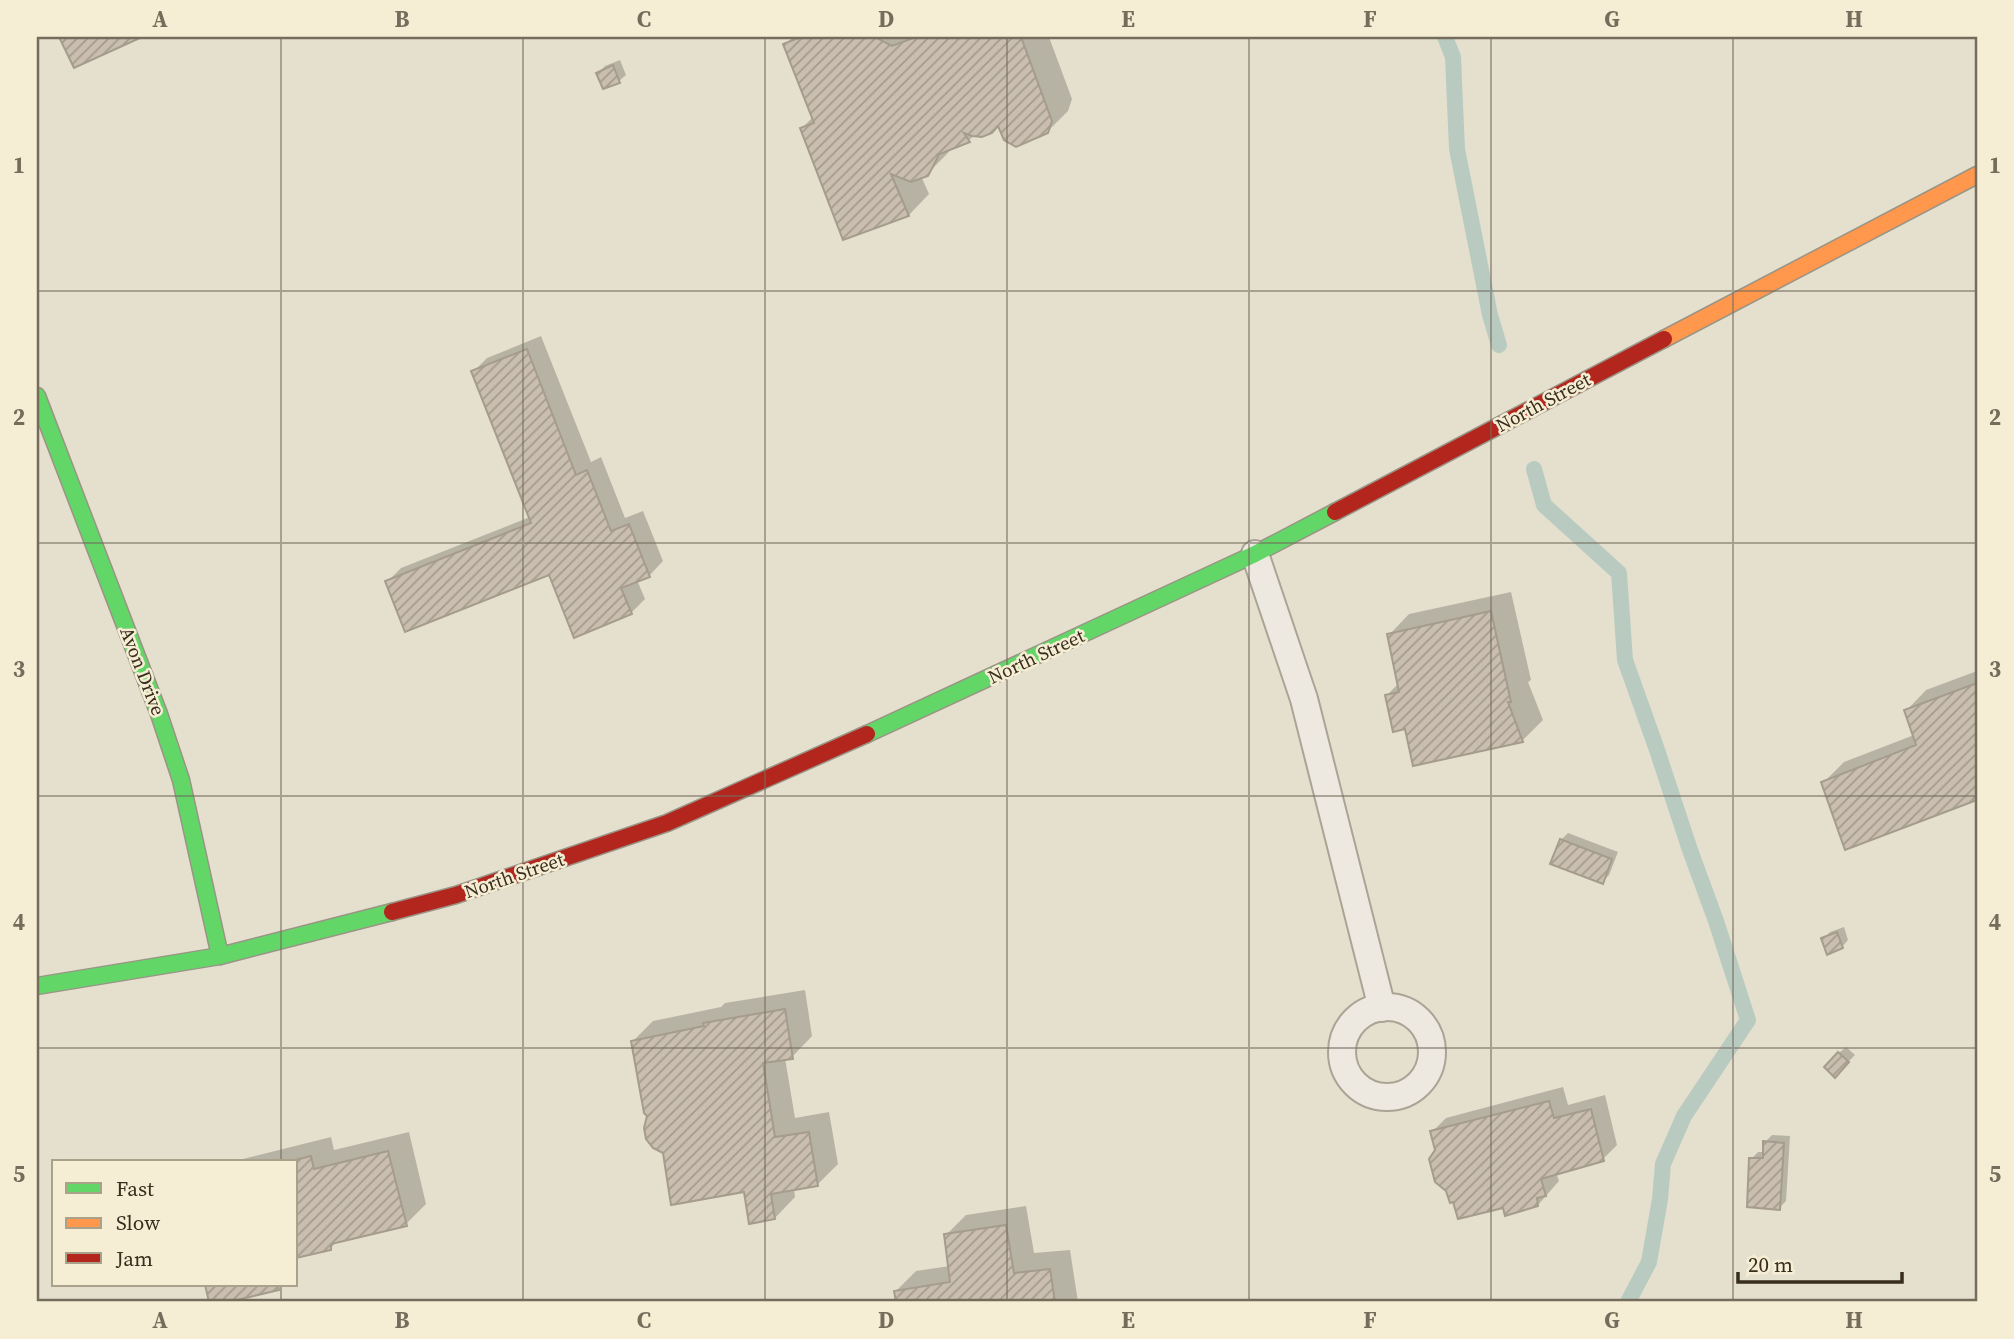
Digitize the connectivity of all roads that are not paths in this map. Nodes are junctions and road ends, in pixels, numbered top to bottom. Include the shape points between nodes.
1 (1977, 175) edge
2 (37, 396) edge
3 (1255, 554) junction
4 (220, 956) junction
5 (37, 986) edge
6 (1382, 1008) dead end

1 - 3 main road, North Street
2 - 4 main road, Avon Drive via 181,780
3 - 4 main road, North Street via 667,823 456,895
3 - 6 lane via 1304,699
4 - 5 main road, North Street

